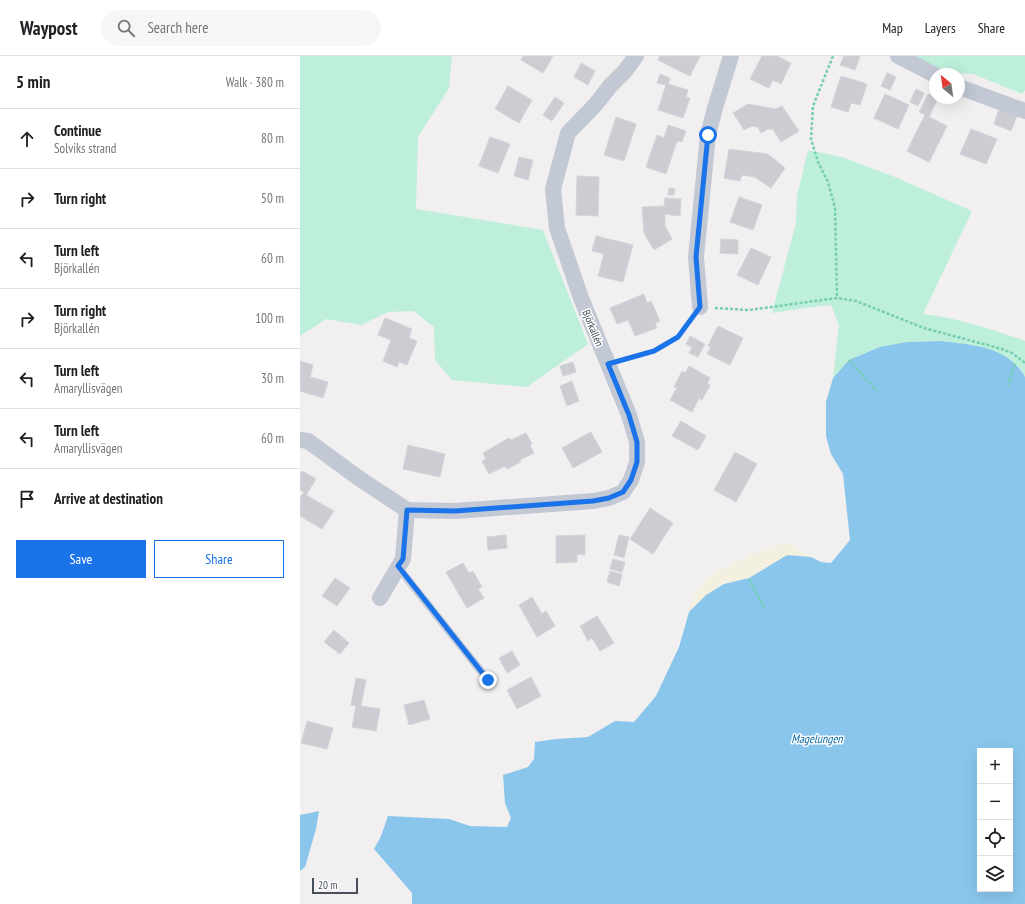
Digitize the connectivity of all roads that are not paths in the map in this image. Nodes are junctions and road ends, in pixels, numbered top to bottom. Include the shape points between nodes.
1 (636, 56) edge
2 (732, 56) edge
3 (898, 56) edge
4 (929, 72) edge
5 (965, 89) edge
6 (1025, 110) edge
7 (700, 307) road end
8 (300, 440) edge
9 (407, 510) junction
10 (398, 566) junction
11 (380, 598) dead end
12 (488, 680) dead end

1 - 9 street, Björkallén via 568,133 553,189 557,228 581,298 629,415 637,442 637,462 631,480 623,492 593,501 455,511
2 - 7 street via 708,135 696,257
3 - 4 street
5 - 6 street
8 - 9 street via 308,441 360,480
9 - 10 street via 403,559
10 - 11 street
10 - 12 lane

